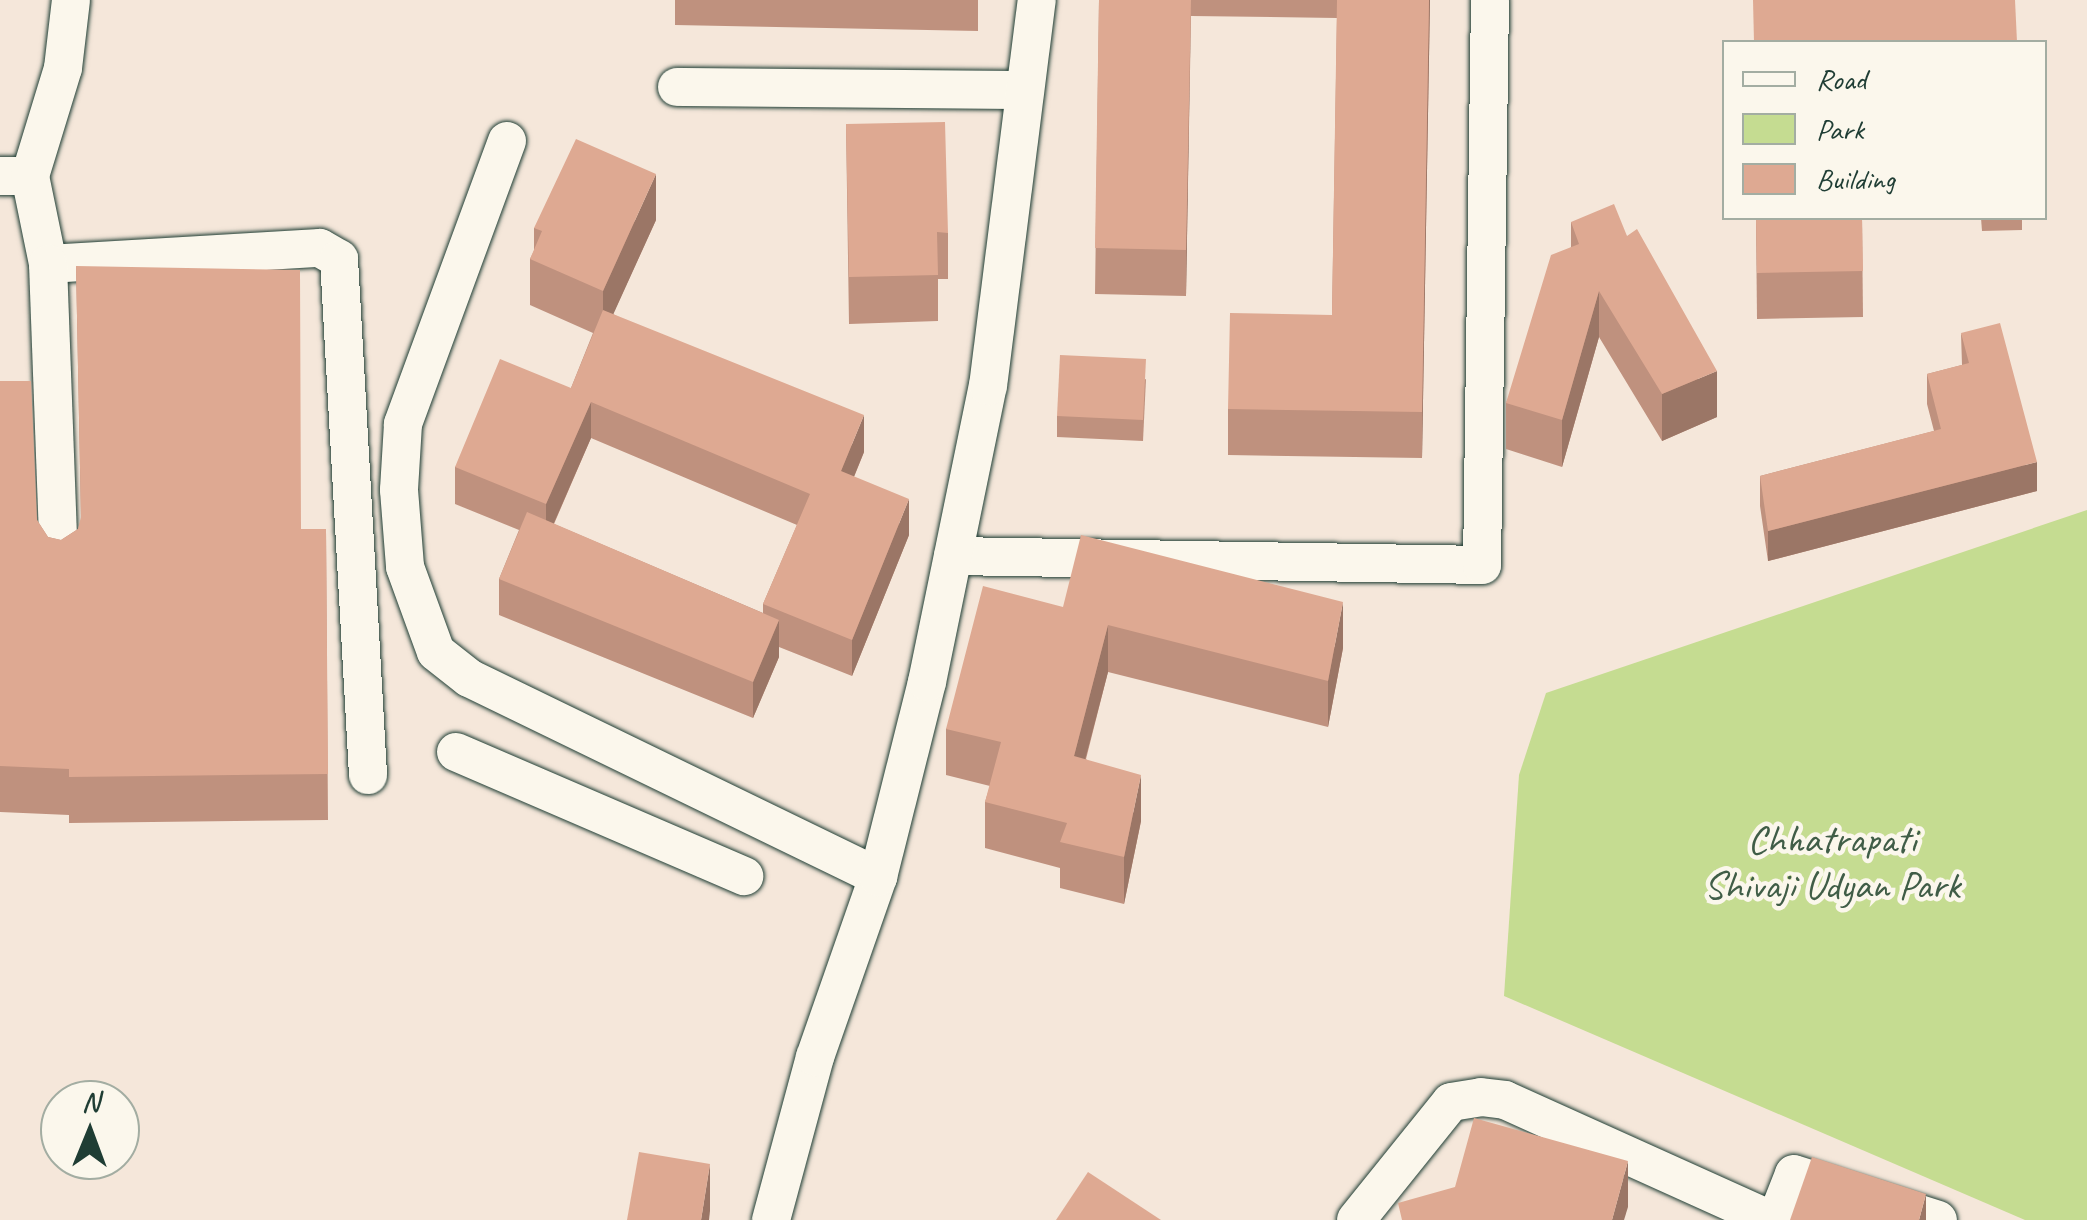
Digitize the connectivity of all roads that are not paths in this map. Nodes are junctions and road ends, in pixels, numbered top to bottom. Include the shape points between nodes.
1 (70, 0) edge
2 (1037, 0) edge
3 (1490, 0) edge
4 (677, 87) dead end
5 (1024, 90) junction
6 (507, 142) dead end
7 (15, 176) edge
8 (48, 264) junction
9 (953, 556) junction
10 (59, 564) edge
11 (456, 752) dead end
12 (621, 753) junction
13 (368, 776) dead end
14 (595, 811) junction
15 (744, 876) dead end
16 (878, 877) junction
17 (770, 1220) edge
18 (1356, 1220) edge
19 (1773, 1220) edge
20 (1938, 1220) edge

1 - 7 street via 63,68
2 - 5 street
3 - 9 street via 1482,565
4 - 5 street
5 - 9 street via 988,386
6 - 12 street via 403,424 405,567 436,652 469,678
7 - 8 street
8 - 10 street
8 - 13 street via 320,248 338,259
9 - 16 street
11 - 14 street
12 - 14 street
12 - 16 street
14 - 15 street
16 - 17 street via 815,1056
18 - 19 street via 1452,1102 1481,1097 1505,1100
19 - 20 street via 1794,1174

